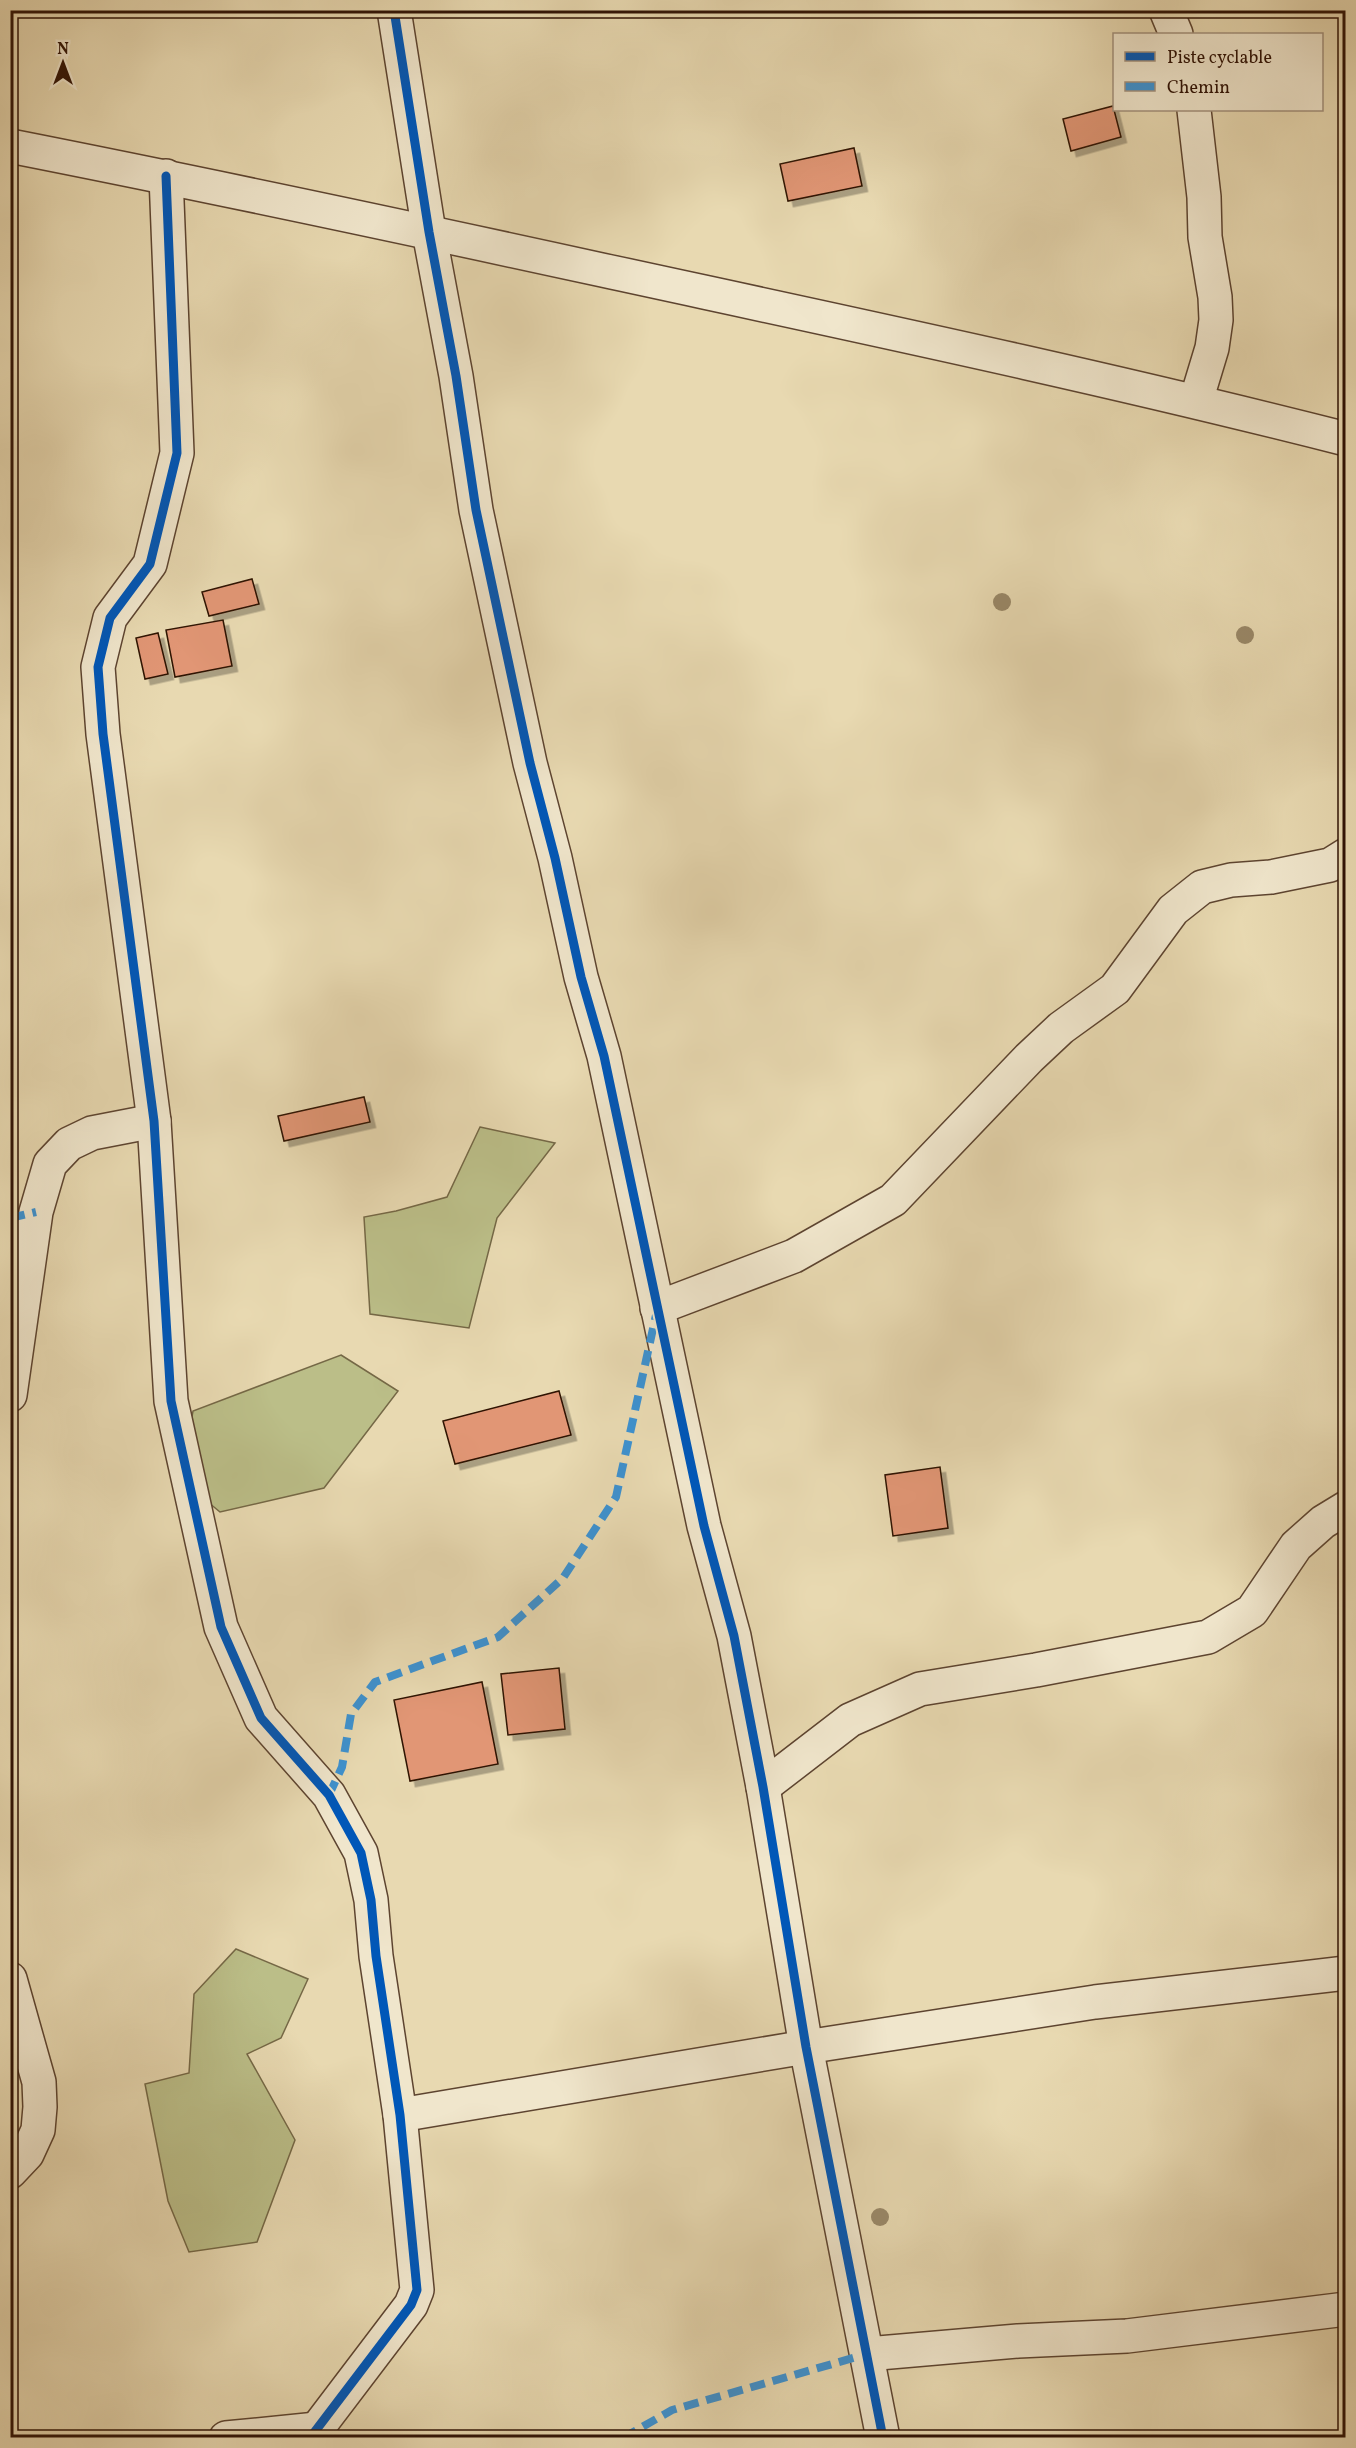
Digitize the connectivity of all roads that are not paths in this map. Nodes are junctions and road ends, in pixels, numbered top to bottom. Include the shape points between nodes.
1 (394, 10) edge
2 (1166, 10) edge
3 (1176, 33) edge
4 (1194, 111) edge
5 (10, 146) edge
6 (166, 176) junction
7 (429, 231) junction
8 (1196, 401) junction
9 (1346, 439) edge
10 (1346, 855) edge
11 (154, 1121) junction
12 (657, 1308) junction
13 (10, 1395) edge
14 (1346, 1508) edge
15 (763, 1786) junction
16 (1346, 1973) edge
17 (10, 1979) edge
18 (806, 2047) junction
19 (400, 2115) junction
20 (10, 2172) edge
21 (1346, 2309) edge
22 (867, 2354) junction
23 (313, 2433) edge
24 (226, 2438) edge
25 (883, 2438) edge

1 - 7 street
2 - 3 street
4 - 8 street via 1216,320
5 - 6 street
6 - 7 street
6 - 11 street via 177,453 150,564 110,618 98,667
7 - 8 street
7 - 12 street via 492,593 581,977 604,1056
8 - 9 street
10 - 12 street via 1330,865 1202,887 1173,910 1115,989 1061,1028 1029,1058 893,1200 794,1256
11 - 13 street via 92,1133 69,1144 50,1164 36,1212
11 - 19 street via 171,1401 221,1627 261,1718 329,1795 361,1853
12 - 15 street via 705,1526 734,1636
14 - 15 street via 1296,1546 1252,1611 1208,1637 920,1689 850,1720
15 - 18 street
16 - 18 street via 1095,2002
17 - 20 street via 39,2082 40,2107 38,2130 27,2154
18 - 19 street
18 - 22 street
19 - 23 street via 417,2290 411,2305
21 - 22 street via 1127,2336
22 - 25 street
23 - 24 street

